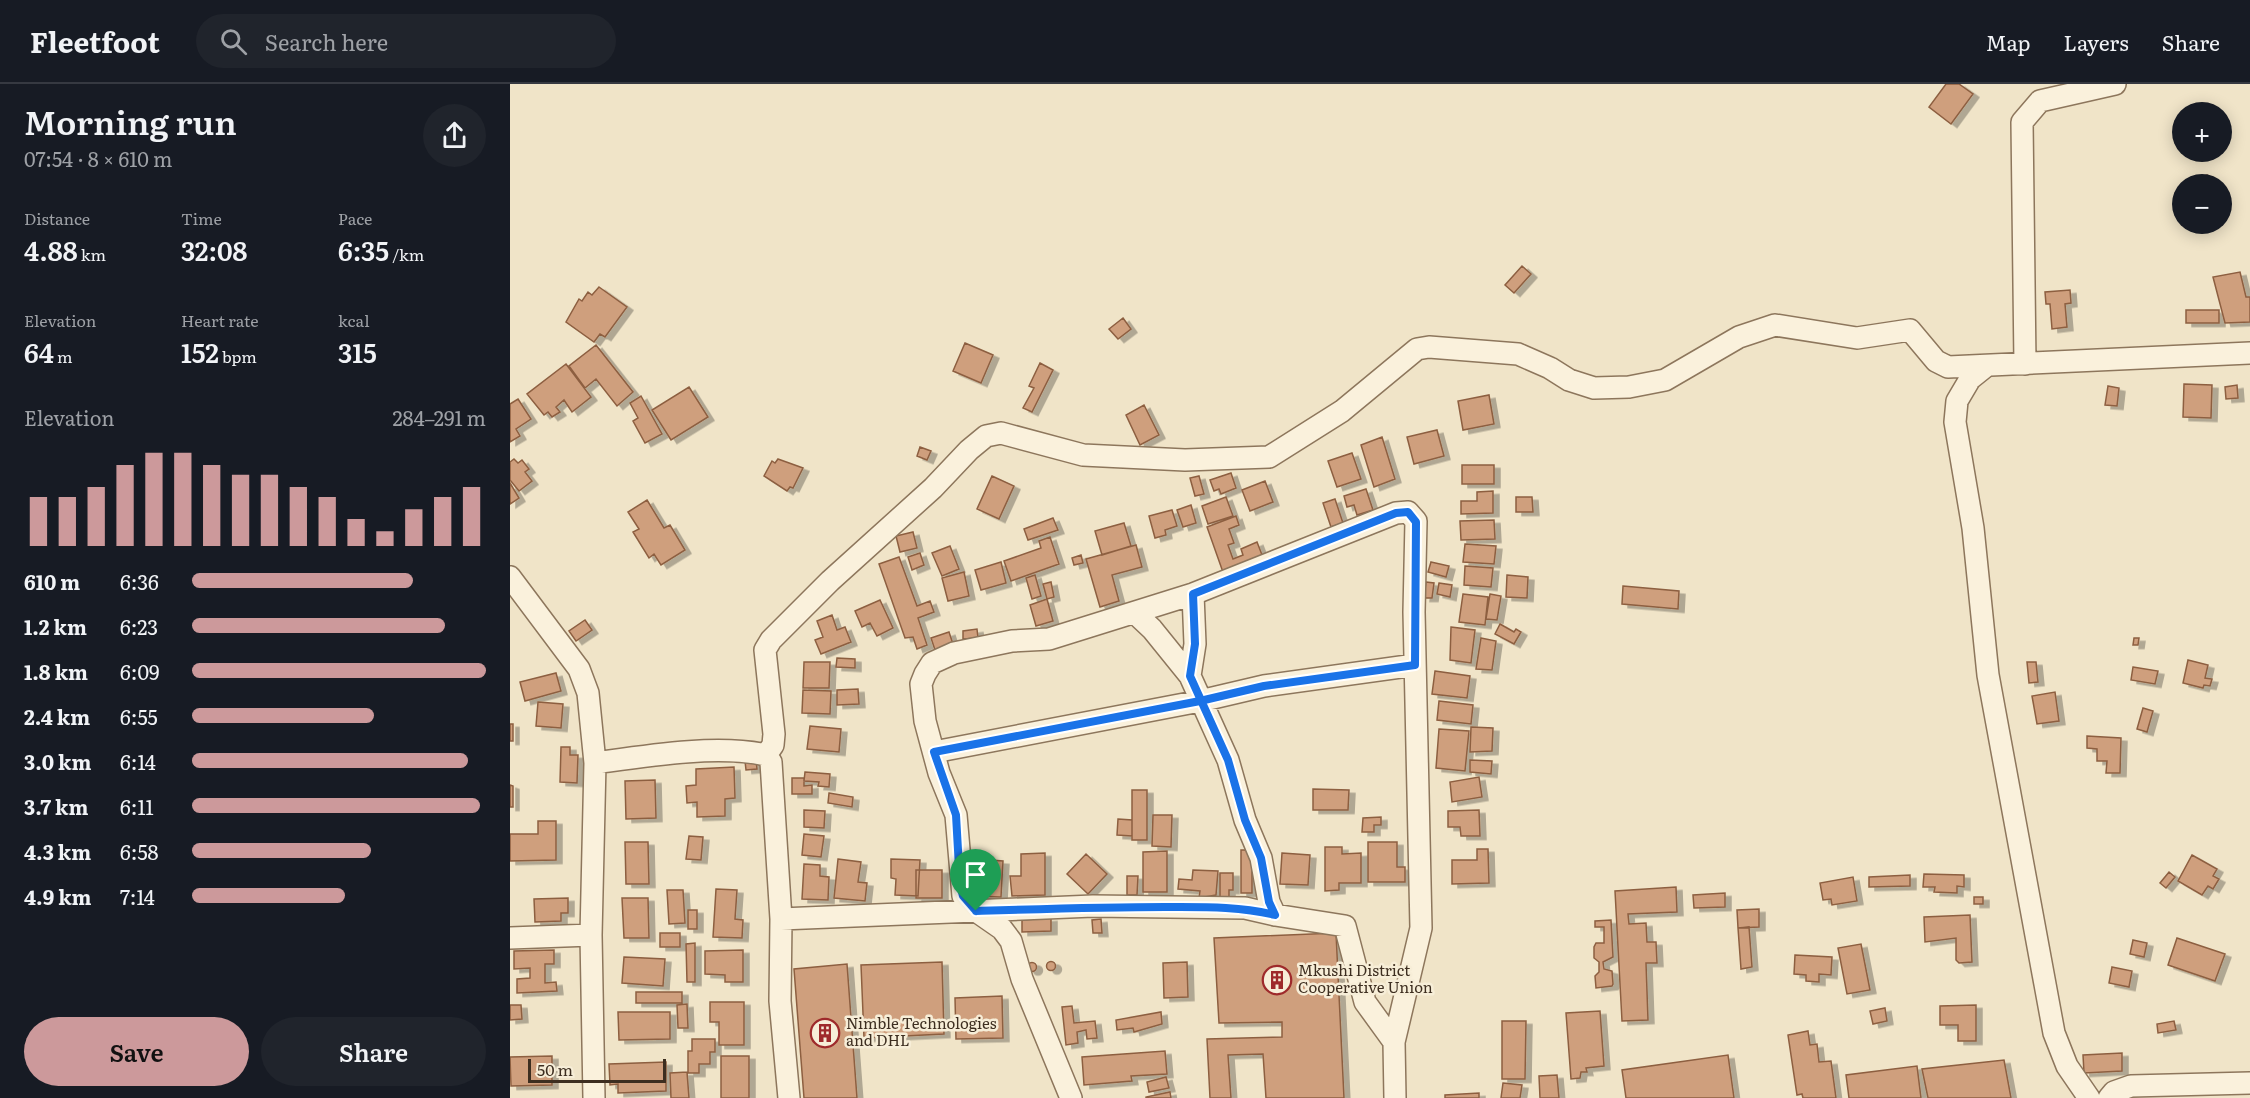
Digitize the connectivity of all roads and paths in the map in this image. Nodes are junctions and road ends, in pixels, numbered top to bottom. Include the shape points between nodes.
1 (2115, 84) edge
2 (2250, 353) edge
3 (2025, 364) junction
4 (1985, 367) junction
5 (510, 577) edge
6 (1193, 594) junction
7 (1135, 613) junction
8 (1415, 665) junction
9 (1190, 676) junction
10 (1200, 701) junction
11 (934, 752) junction
12 (766, 755) junction
13 (595, 763) junction
14 (976, 911) junction
15 (1275, 915) junction
16 (782, 919) junction
17 (591, 936) junction
18 (510, 938) edge
19 (1394, 1042) junction
20 (2250, 1083) edge
21 (594, 1098) edge
22 (789, 1098) edge
23 (1071, 1098) edge
24 (1395, 1098) edge
25 (2089, 1098) edge
26 (2109, 1098) edge

1 - 3 street via 2040,101 2022,122
2 - 3 street
3 - 4 street
4 - 12 street via 1943,366 1910,330 1857,338 1775,325 1739,337 1665,380 1594,388 1518,354 1430,347 1417,349 1342,411 1269,457 1185,460 1083,455 993,433 969,450 771,640 765,650 774,734
4 - 25 street via 1970,379 1957,401 1955,422 1973,528 1988,675 2054,1033 2067,1066
5 - 13 street via 579,669 588,693
6 - 7 street
6 - 8 street via 1396,513 1408,512 1416,522
6 - 9 street via 1195,644
7 - 9 street
7 - 11 street via 1049,639 1012,641 954,653 932,663 921,684 925,721
8 - 10 street via 1264,686
8 - 19 street via 1422,928
9 - 10 street
10 - 11 street
10 - 15 street via 1228,760 1245,820 1261,858
11 - 14 street via 956,815 960,885 963,896
12 - 13 street via 749,751 669,754
12 - 16 street via 771,762
13 - 17 street
14 - 15 street via 1192,907 1245,908
14 - 16 street
14 - 23 street via 997,924 1011,941 1022,979
15 - 19 street via 1345,926 1365,1002
16 - 22 street via 780,1001
17 - 18 street
17 - 21 street
19 - 24 street
20 - 26 street via 2131,1086

